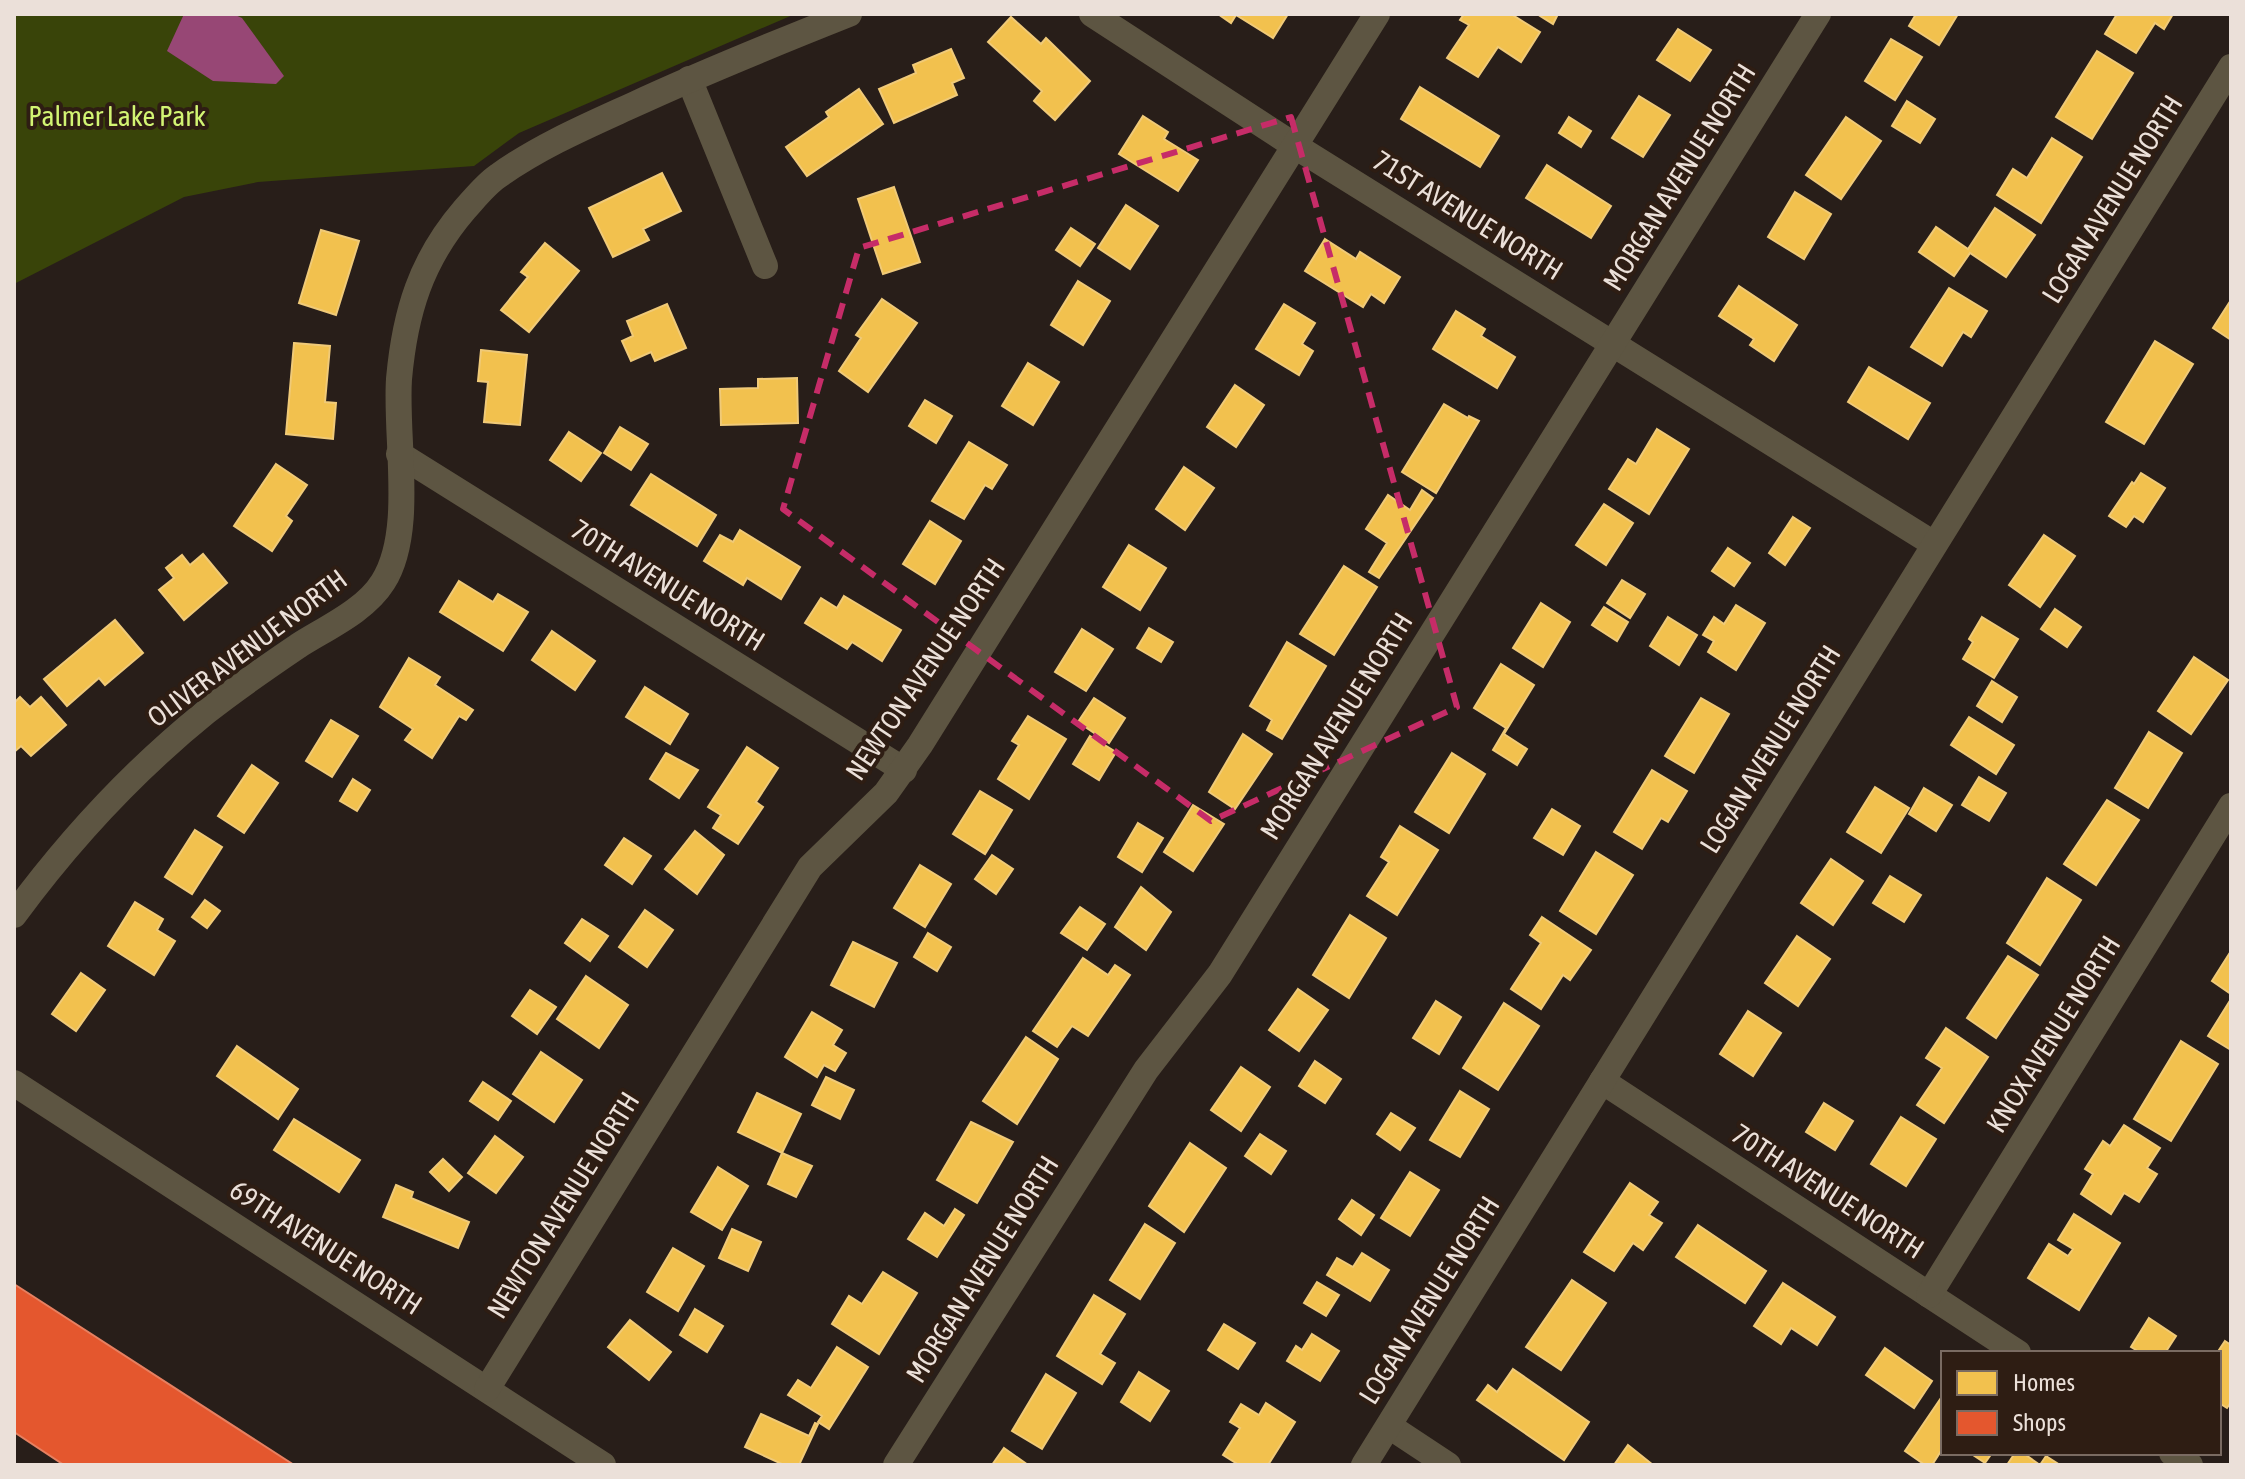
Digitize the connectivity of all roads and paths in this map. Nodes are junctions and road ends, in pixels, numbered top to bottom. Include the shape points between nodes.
1 (849, 14) edge
2 (1092, 14) edge
3 (1377, 14) edge
4 (1818, 14) edge
5 (2231, 67) edge
6 (689, 79) junction
7 (1295, 146) junction
8 (765, 266) dead end
9 (1613, 343) junction
10 (399, 454) junction
11 (1934, 544) junction
12 (904, 770) junction
13 (2231, 806) edge
14 (14, 915) edge
15 (1602, 1081) junction
16 (14, 1083) edge
17 (1929, 1295) junction
18 (2015, 1351) edge
19 (487, 1389) junction
20 (1389, 1426) junction
21 (603, 1465) edge
22 (896, 1465) edge
23 (1364, 1465) edge
24 (1448, 1465) edge

1 - 6 street, OLIVER AVENUE NORTH
2 - 7 street, 71ST AVENUE NORTH
3 - 7 street, NEWTON AVENUE NORTH
4 - 9 street, MORGAN AVENUE NORTH
5 - 11 street, LOGAN AVENUE NORTH
6 - 8 street
6 - 10 street, OLIVER AVENUE NORTH via 528,156 495,178 443,235 423,270 402,346
7 - 9 street, 71ST AVENUE NORTH
7 - 12 street, NEWTON AVENUE NORTH
9 - 11 street, 71ST AVENUE NORTH
9 - 22 street, MORGAN AVENUE NORTH via 1220,974 1146,1070
10 - 12 street, 70TH AVENUE NORTH
10 - 14 street, OLIVER AVENUE NORTH via 400,530 395,560 381,586 359,607 207,711 123,784
11 - 15 street, LOGAN AVENUE NORTH
12 - 19 street, NEWTON AVENUE NORTH via 810,867
13 - 17 street, KNOX AVENUE NORTH
15 - 17 street, 70TH AVENUE NORTH
15 - 20 street, LOGAN AVENUE NORTH
16 - 19 street, 69TH AVENUE NORTH
17 - 18 street, 70TH AVENUE NORTH
19 - 21 street, 69TH AVENUE NORTH
20 - 23 street, LOGAN AVENUE NORTH
20 - 24 street

